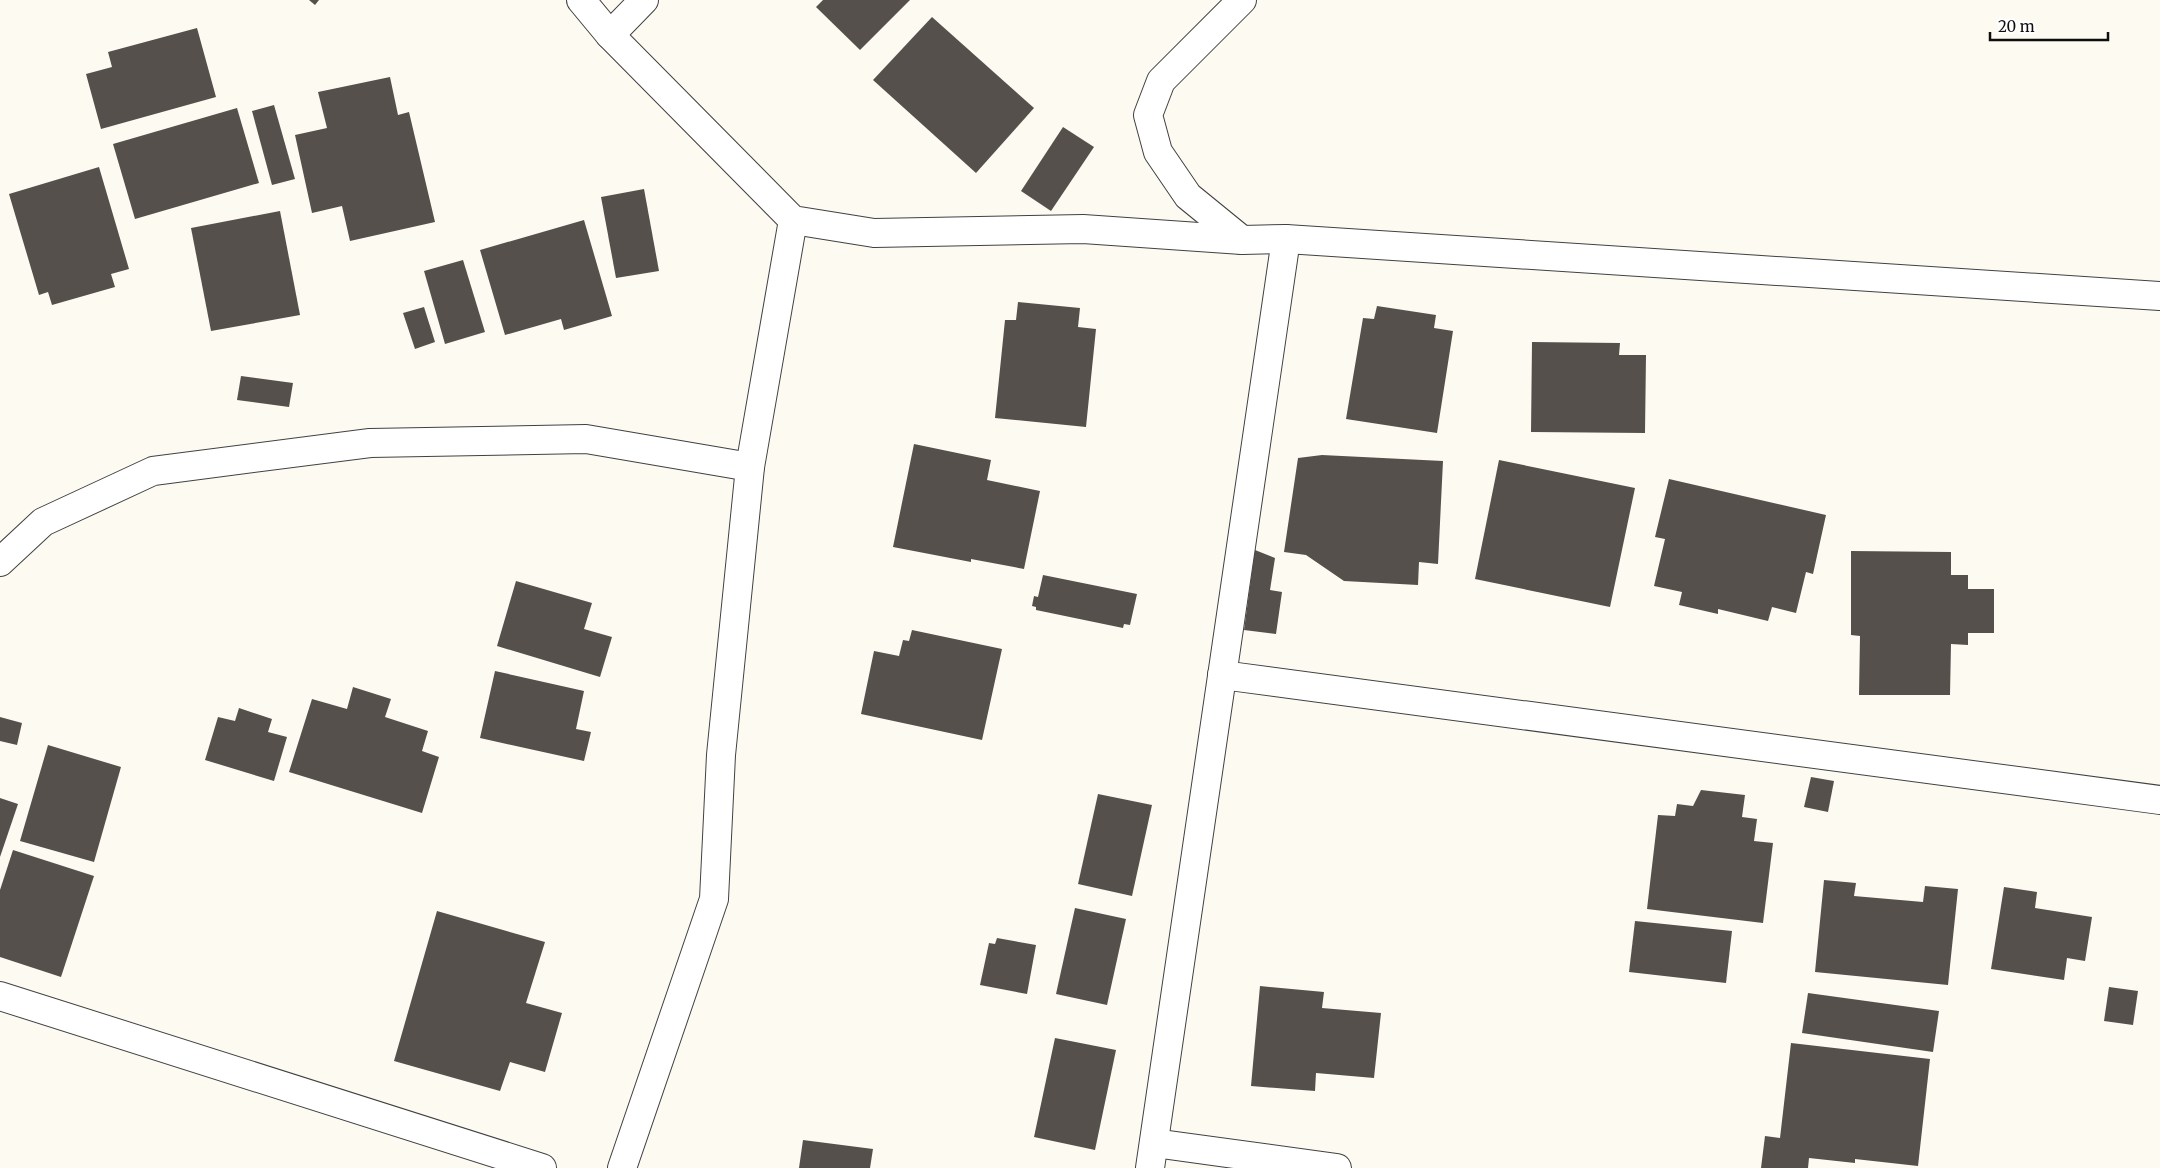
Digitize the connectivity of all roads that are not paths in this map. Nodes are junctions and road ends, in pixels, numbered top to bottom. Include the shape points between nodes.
1 (581, 0) edge
2 (644, 0) edge
3 (1242, 0) edge
4 (610, 35) junction
5 (794, 220) junction
6 (1286, 239) junction
7 (1242, 240) junction
8 (2160, 296) edge
9 (750, 467) junction
10 (0, 562) edge
11 (1222, 675) junction
12 (2160, 800) edge
13 (0, 996) edge
14 (1152, 1156) edge
15 (542, 1168) edge
16 (622, 1168) edge
17 (1337, 1168) edge

1 - 4 street
2 - 4 street
3 - 7 street via 1161,81 1148,115 1158,152 1188,196
4 - 5 street
5 - 7 street via 874,233 1083,229
5 - 9 street
6 - 7 street
6 - 8 street
6 - 11 street
9 - 10 street via 586,439 370,443 153,471 43,522
9 - 16 street via 720,755 714,899
11 - 12 street
11 - 14 street
13 - 15 street
14 - 17 street

